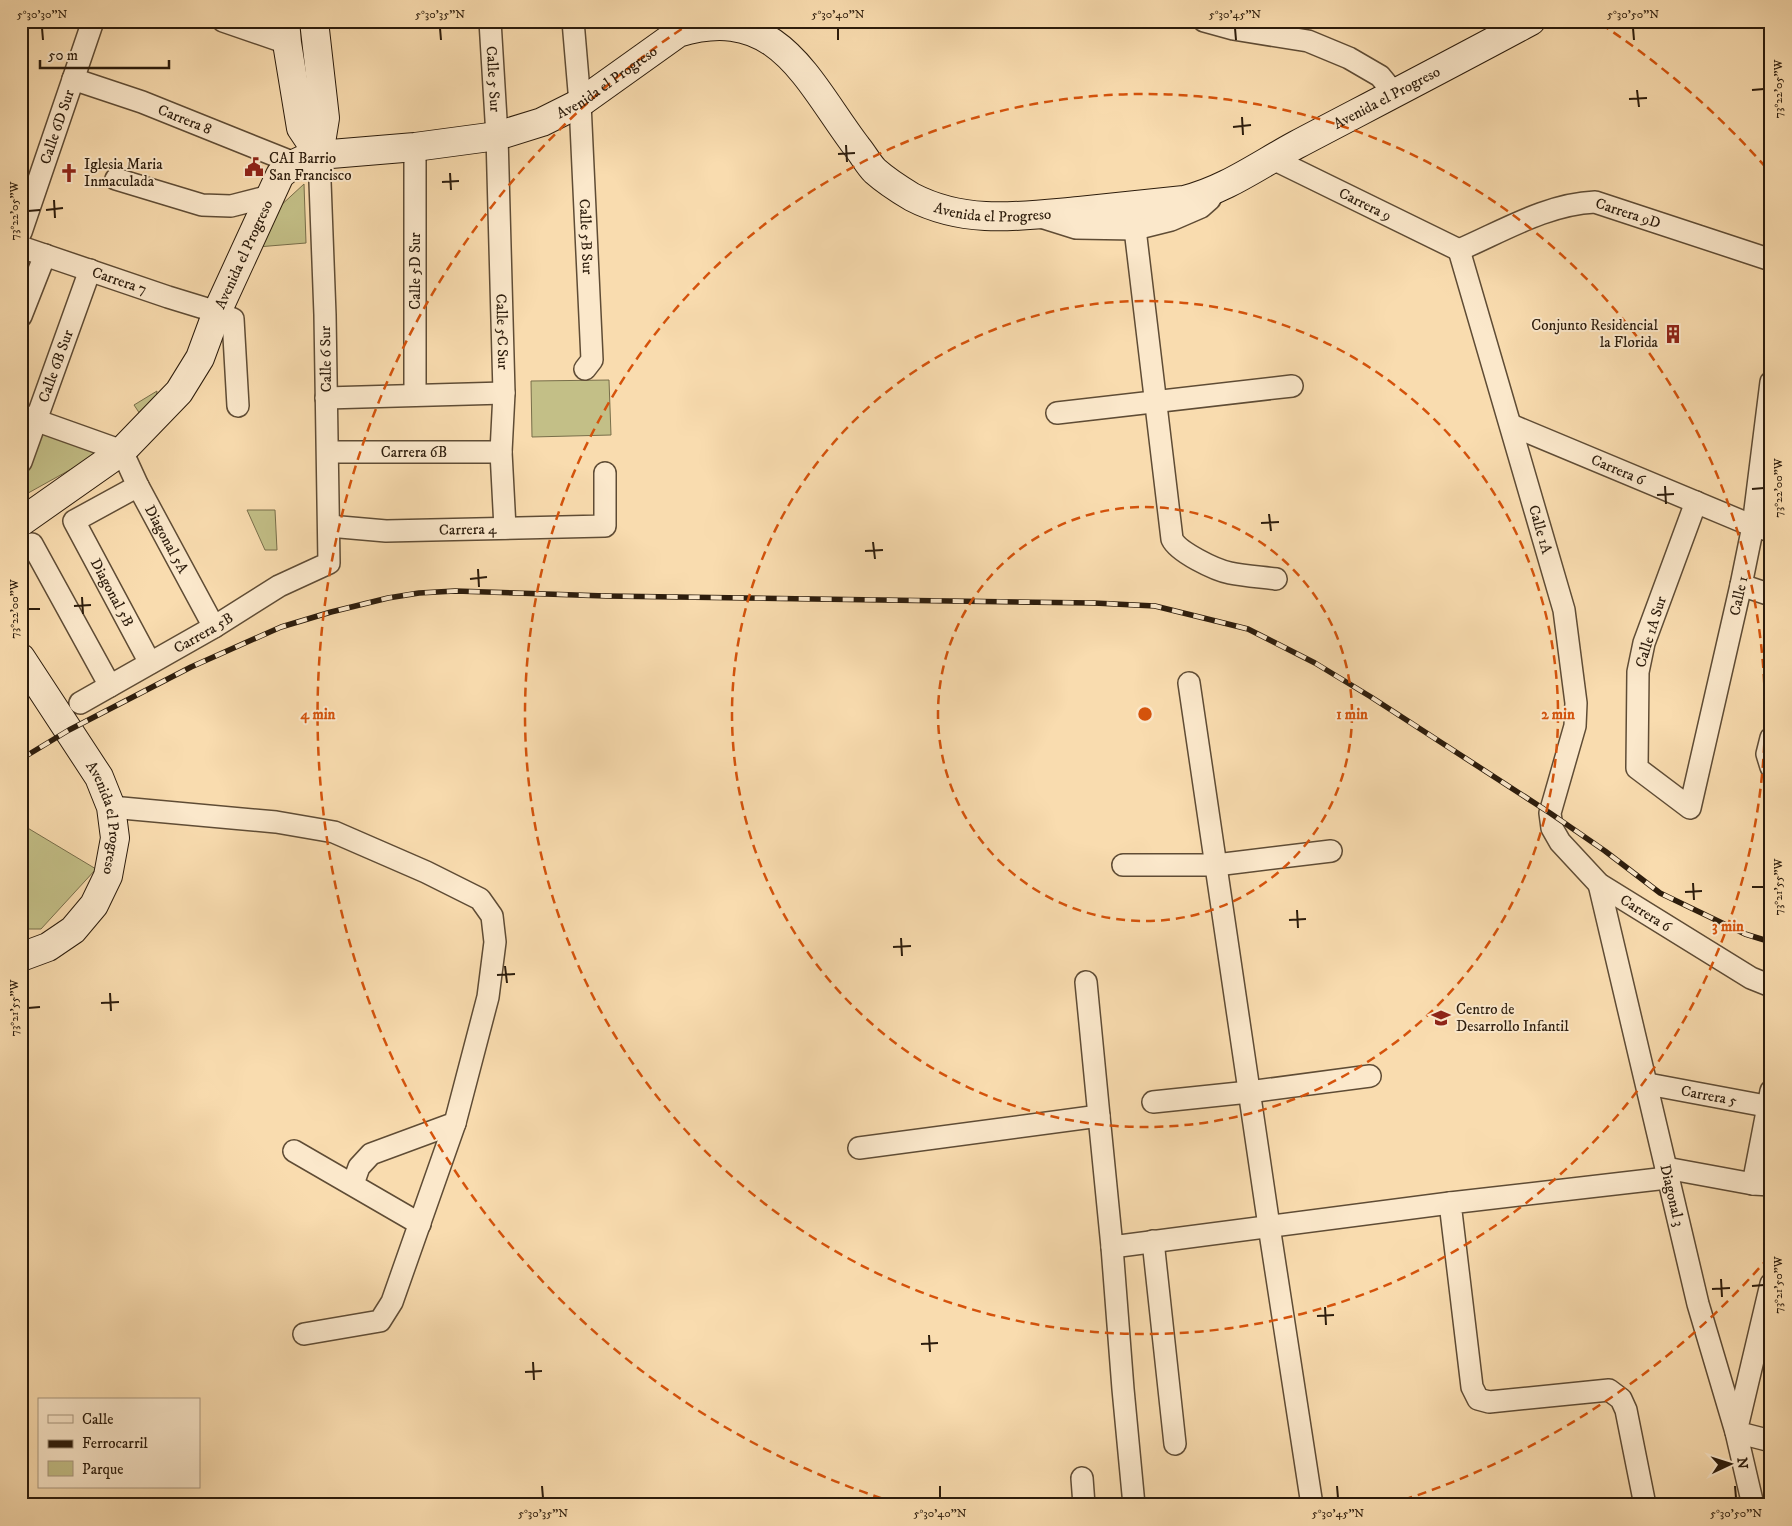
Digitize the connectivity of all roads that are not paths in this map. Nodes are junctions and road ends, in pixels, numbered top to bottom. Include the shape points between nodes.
1 (93, 21) edge
2 (224, 21) edge
3 (314, 21) edge
4 (490, 21) edge
5 (573, 21) edge
6 (1204, 21) edge
7 (1531, 21) edge
8 (286, 32) edge
9 (73, 79) junction
10 (1394, 93) junction
11 (580, 103) junction
12 (497, 136) junction
13 (415, 148) junction
14 (1271, 158) junction
15 (307, 159) junction
16 (116, 179) dead end
17 (1222, 187) junction
18 (270, 196) junction
19 (1035, 215) junction
20 (1135, 229) junction
21 (21, 232) edge
22 (21, 247) edge
23 (1459, 250) junction
24 (45, 255) junction
25 (1771, 260) edge
26 (90, 270) junction
27 (217, 312) junction
28 (21, 316) edge
29 (585, 369) dead end
30 (1771, 382) edge
31 (1292, 386) dead end
32 (504, 393) junction
33 (415, 395) junction
34 (326, 398) junction
35 (1157, 401) junction
36 (238, 406) dead end
37 (1057, 412) dead end
38 (29, 418) edge
39 (1510, 425) junction
40 (122, 451) junction
41 (328, 452) junction
42 (502, 452) junction
43 (21, 462) edge
44 (605, 472) dead end
45 (138, 486) junction
46 (1696, 502) junction
47 (329, 526) junction
48 (505, 528) junction
49 (1762, 529) edge
50 (27, 533) edge
51 (329, 563) joint
52 (1276, 579) dead end
53 (1741, 585) junction
54 (1771, 595) edge
55 (214, 627) junction
56 (21, 658) edge
57 (150, 663) junction
58 (1190, 683) dead end
59 (110, 686) junction
60 (80, 703) dead end
61 (1771, 738) edge
62 (1771, 767) edge
63 (111, 807) junction
64 (1690, 808) joint
65 (1550, 813) joint
66 (1331, 851) dead end
67 (1216, 864) junction
68 (1123, 865) dead end
69 (1599, 884) junction
70 (21, 957) edge
71 (1086, 982) dead end
72 (1771, 986) edge
73 (1370, 1076) dead end
74 (1648, 1084) junction
75 (1249, 1092) junction
76 (1770, 1101) edge
77 (1153, 1102) dead end
78 (1099, 1116) junction
79 (455, 1123) junction
80 (859, 1148) dead end
81 (294, 1151) dead end
82 (1667, 1173) junction
83 (353, 1184) junction
84 (1762, 1185) edge
85 (1450, 1203) junction
86 (420, 1224) junction
87 (1269, 1226) junction
88 (1153, 1242) junction
89 (1112, 1247) junction
90 (1771, 1284) edge
91 (304, 1334) dead end
92 (1736, 1432) junction
93 (1771, 1441) edge
94 (1175, 1444) dead end
95 (1082, 1478) dead end
96 (1084, 1505) edge
97 (1134, 1505) edge
98 (1312, 1505) edge
99 (1645, 1505) edge
100 (1753, 1505) edge

1 - 9 street, Calle 6D Sur
2 - 8 street
3 - 15 main road, Calle 6 Sur via 326,118
4 - 12 street, Calle 5 Sur
5 - 11 street, Calle 5B Sur
6 - 10 street via 1308,41 1380,76
7 - 10 main road, Avenida el Progreso
8 - 15 main road
9 - 15 street, Carrera 8
9 - 21 street, Calle 6D Sur
10 - 14 main road, Avenida el Progreso
11 - 12 main road, Avenida el Progreso via 542,122
11 - 19 main road, Avenida el Progreso via 678,33 694,28 730,26 772,41 800,66 876,171 912,197 949,212 975,216
11 - 29 street, Calle 5B Sur via 592,360
12 - 13 main road, Avenida el Progreso
12 - 32 street, Calle 5C Sur
13 - 15 main road, Avenida el Progreso
13 - 33 street, Calle 5D Sur
14 - 17 main road, Avenida el Progreso
14 - 23 street, Carrera 9
15 - 18 main road, Avenida el Progreso via 280,175
15 - 34 street, Calle 6 Sur
16 - 18 street via 202,205 231,206
17 - 19 main road, Avenida el Progreso via 1184,200
17 - 20 street via 1201,207 1171,220
18 - 27 main road, Avenida el Progreso
19 - 20 street via 1076,228
20 - 35 street
22 - 24 street, Carrera 7
23 - 25 street, Carrera 9D via 1552,209 1596,202
23 - 39 street, Calle 1A
24 - 26 street, Carrera 7
24 - 28 street
26 - 27 street, Carrera 7
26 - 38 street, Calle 6B Sur
27 - 36 street via 233,319
27 - 40 main road, Avenida el Progreso via 200,358 179,392
30 - 49 street, Calle 1
31 - 35 street
32 - 33 street
32 - 42 street, Calle 5C Sur
33 - 34 street
34 - 41 street, Calle 6 Sur
35 - 37 street
35 - 52 street via 1175,545 1190,556 1229,573
38 - 40 street
38 - 43 street, Calle 6B Sur
39 - 46 street, Carrera 6
39 - 65 street, Calle 1A via 1564,610 1576,703 1575,726
40 - 45 street, Diagonal 5A
40 - 50 main road, Avenida el Progreso
41 - 42 street, Carrera 6B
41 - 47 street, Calle 6 Sur
42 - 48 street, Calle 5C Sur
44 - 48 street, Carrera 4 via 605,526
45 - 55 street, Diagonal 5A
45 - 57 street, Diagonal 5B via 74,521
46 - 49 street, Carrera 6
46 - 64 street, Calle 1A Sur via 1644,643 1638,672 1637,768
47 - 48 street, Carrera 4 via 386,531
47 - 51 street, Calle 6 Sur
49 - 53 street, Calle 1
50 - 59 street
51 - 55 street, Carrera 5B via 280,586
53 - 54 street
53 - 64 street, Calle 1
55 - 57 street, Carrera 5B
56 - 63 main road, Avenida el Progreso via 99,777
57 - 59 street, Carrera 5B
58 - 67 street
59 - 60 street, Carrera 5B
61 - 62 street via 1767,754
63 - 70 main road, Avenida el Progreso via 115,838 108,876 94,905 73,930 48,947
63 - 79 street via 276,822 334,832 480,899 492,916 495,942 488,997
65 - 69 street, Carrera 6 via 1552,828 1560,842
66 - 67 street
67 - 68 street
67 - 75 street
69 - 72 street, Carrera 6 via 1751,978
69 - 74 street, Diagonal 3
71 - 78 street
73 - 75 street
74 - 76 street, Carrera 5
74 - 82 street, Diagonal 3
75 - 77 street
75 - 87 street
76 - 84 street
78 - 80 street
78 - 89 street
79 - 83 street via 371,1154 359,1167
79 - 86 street
81 - 83 street
82 - 84 street
82 - 85 street
82 - 92 street, Diagonal 3 via 1698,1304
83 - 86 street
85 - 87 street
85 - 99 street via 1472,1387 1478,1399 1489,1402 1609,1390 1621,1399 1626,1410
86 - 91 street via 392,1302 380,1321
87 - 88 street
87 - 98 street
88 - 89 street
88 - 94 street
89 - 97 street
90 - 92 street
92 - 93 street
92 - 100 street, Diagonal 3
95 - 96 street

